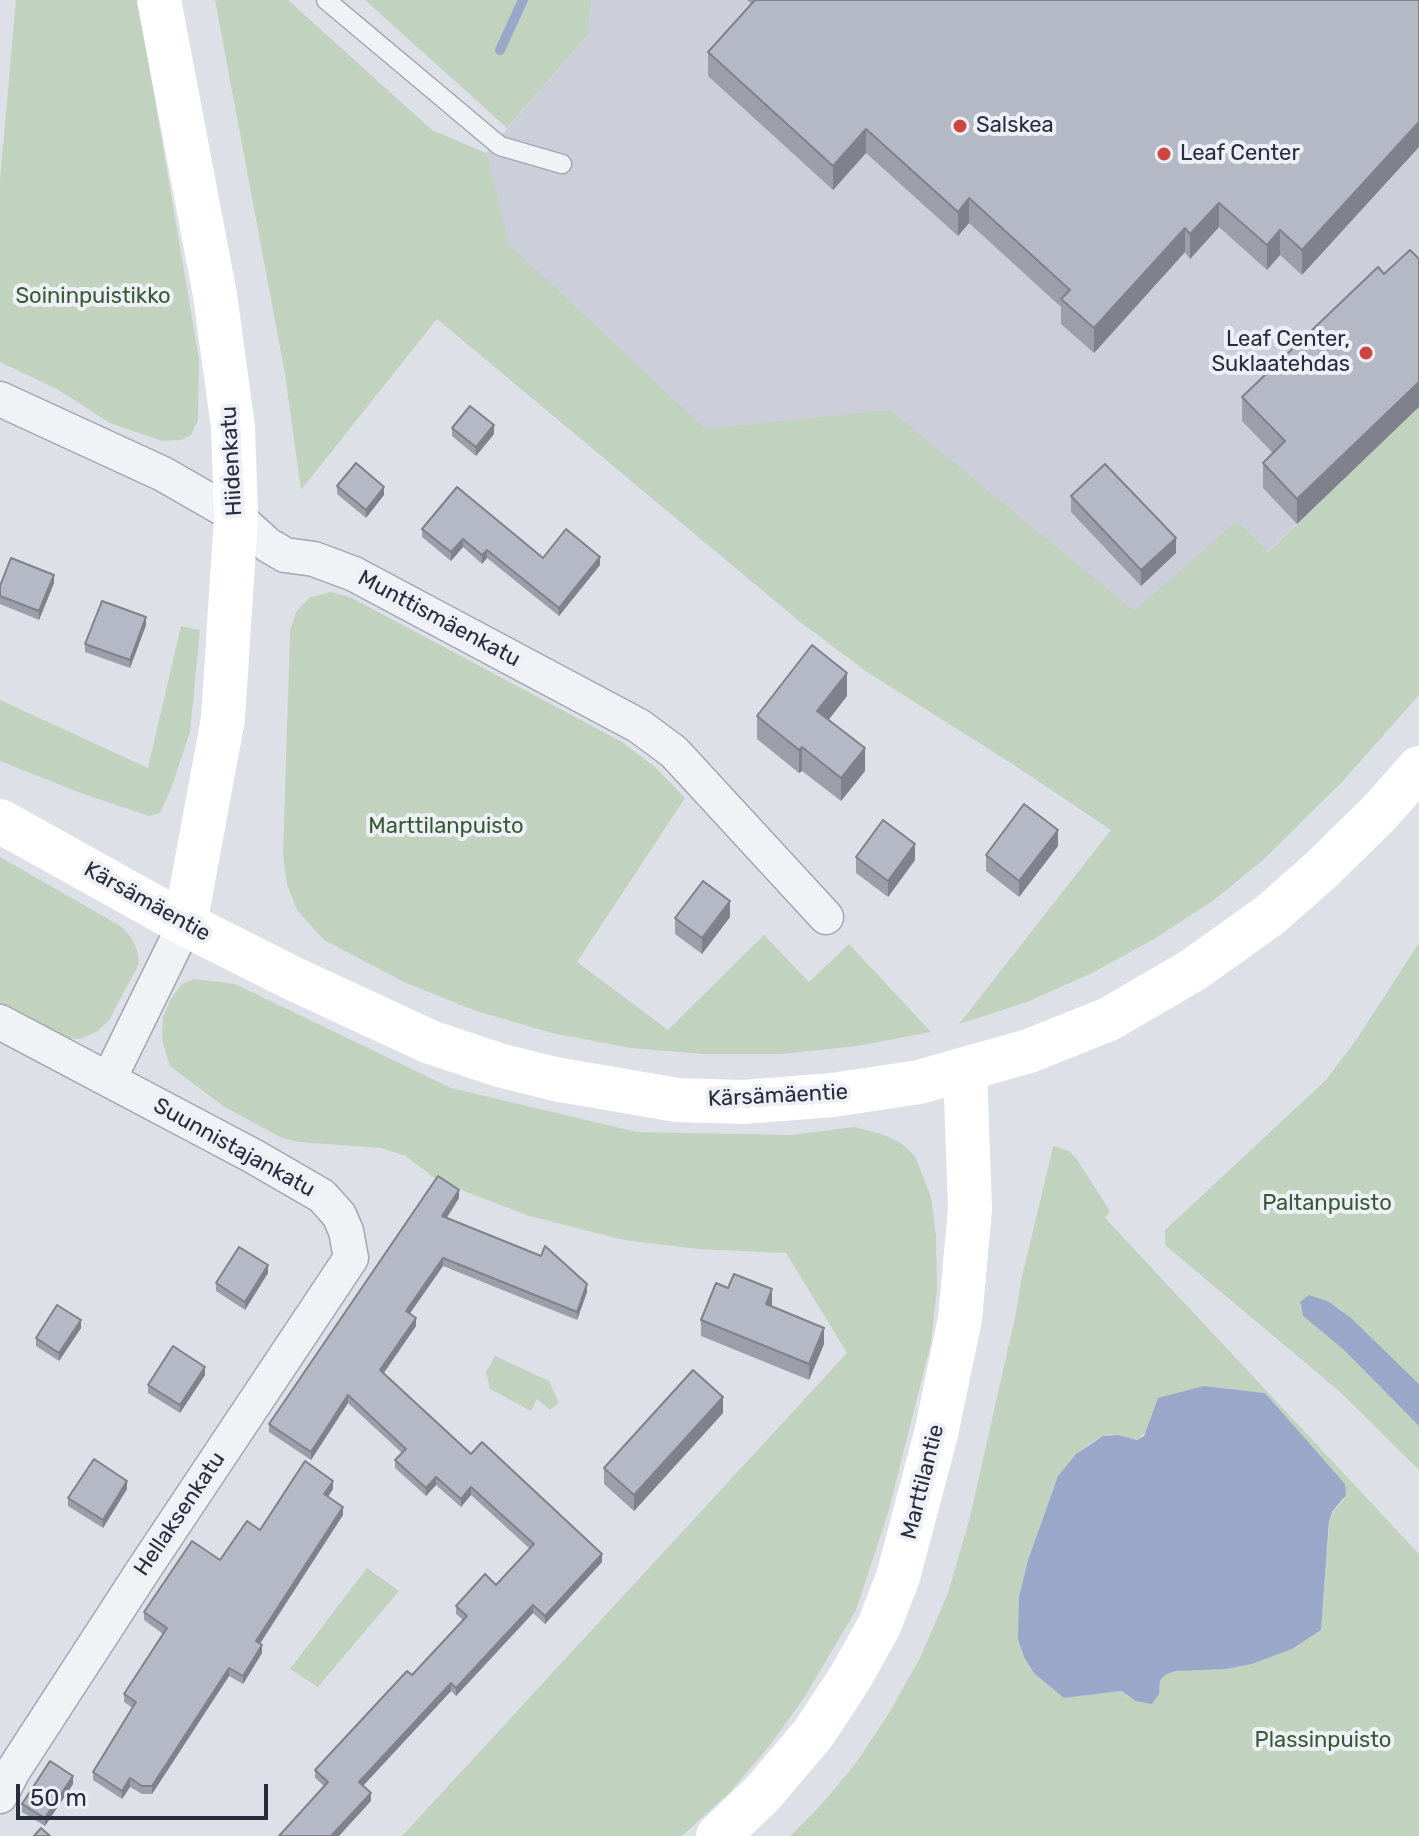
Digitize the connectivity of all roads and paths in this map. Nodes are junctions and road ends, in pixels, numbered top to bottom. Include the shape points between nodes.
1 (159, 0) edge
2 (326, 0) edge
3 (562, 164) dead end
4 (0, 399) edge
5 (236, 516) junction
6 (1419, 768) edge
7 (0, 821) edge
8 (826, 917) dead end
9 (185, 924) junction
10 (0, 1022) edge
11 (965, 1070) junction
12 (109, 1079) junction
13 (346, 1231) joint
14 (0, 1796) edge
15 (718, 1836) edge

1 - 5 street, Hiidenkatu via 215,295 233,427
2 - 3 lane via 500,146
4 - 5 street, Munttismäenkatu via 163,474
5 - 8 street, Munttismäenkatu via 285,555 354,574 639,726 674,752
5 - 9 street, Hiidenkatu via 223,719
6 - 11 street, Kärsämäentie via 1321,870 1270,915 1193,970 1070,1037
7 - 9 street, Kärsämäentie
9 - 11 street, Kärsämäentie via 430,1042 499,1065 626,1092 677,1100 768,1101 901,1085
9 - 12 street
10 - 12 street, Suunnistajankatu
11 - 15 street, Marttilantie via 970,1209 960,1319 898,1577 879,1626 813,1734
12 - 13 street, Suunnistajankatu via 322,1196
13 - 14 street, Hellaksenkatu via 351,1258

